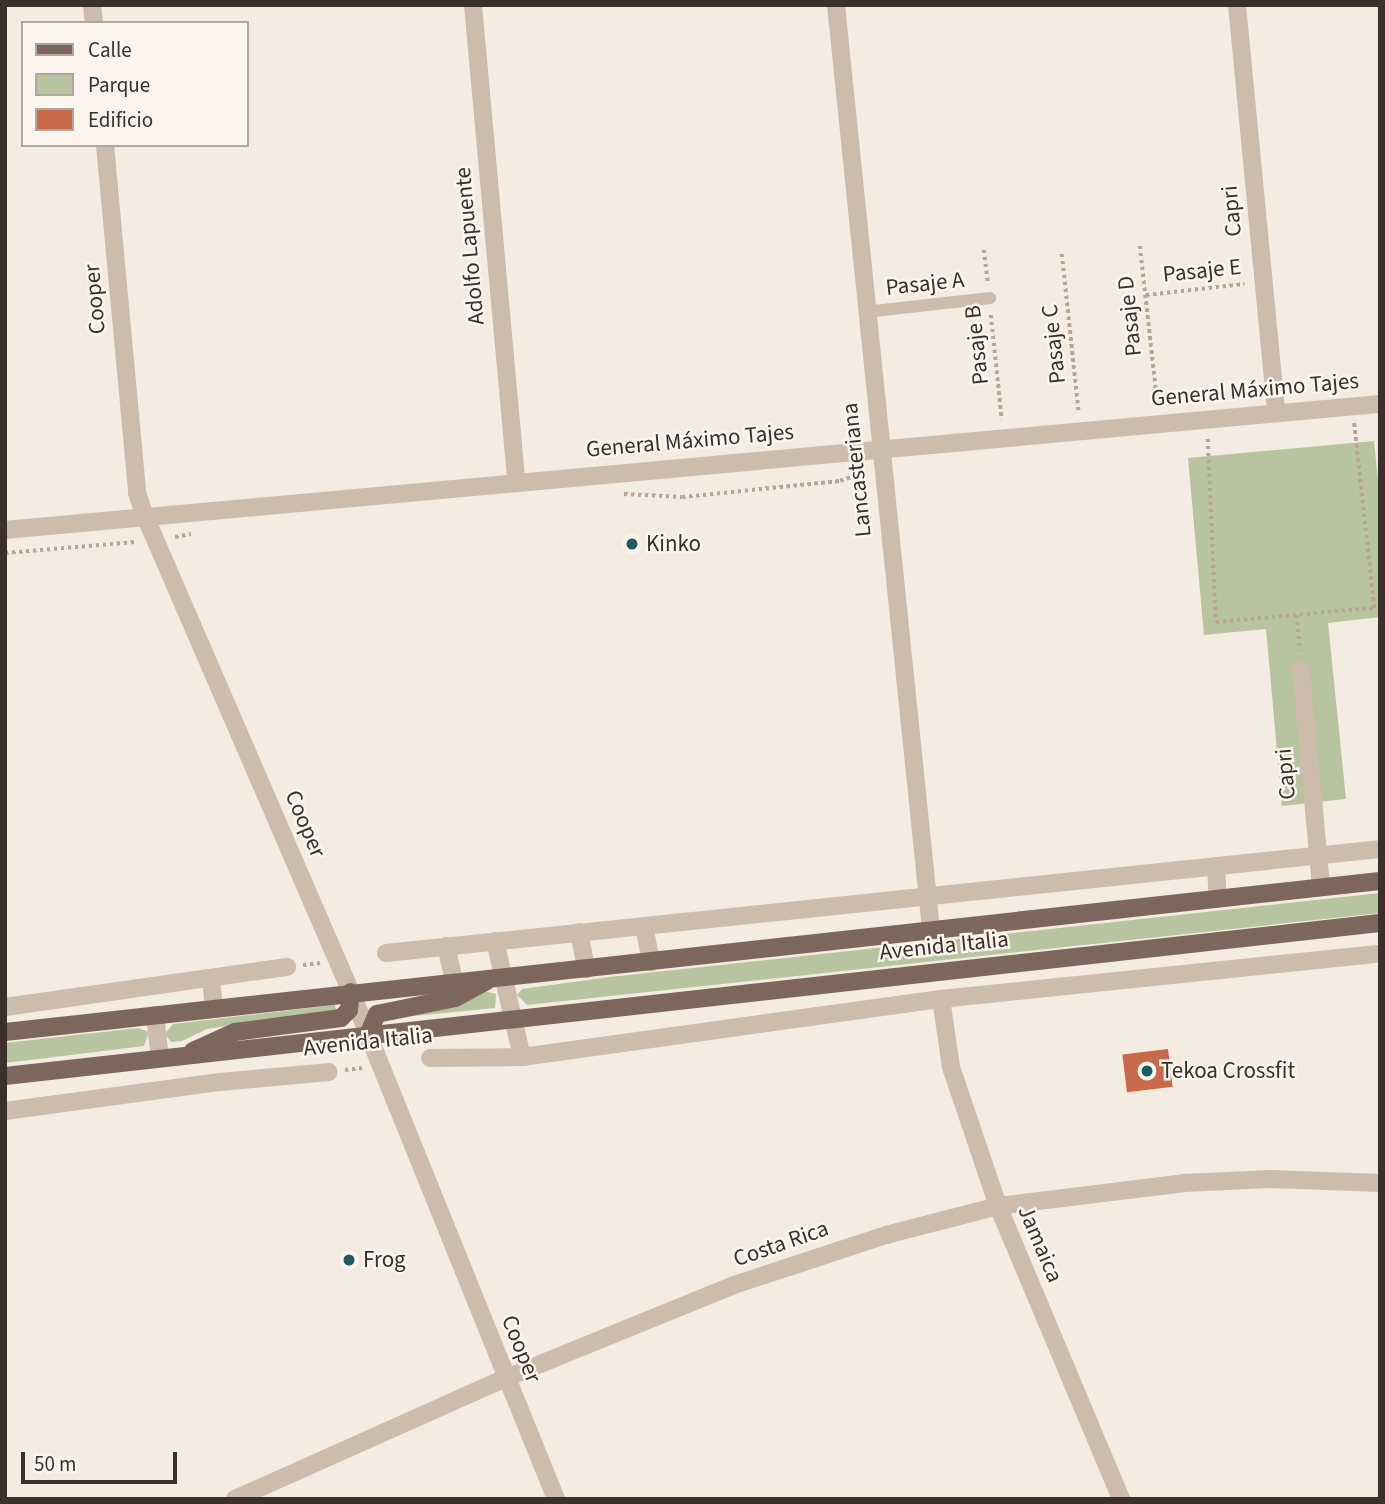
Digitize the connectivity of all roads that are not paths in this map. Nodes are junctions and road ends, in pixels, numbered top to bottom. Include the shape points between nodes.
1 (473, 5) edge
2 (836, 5) edge
3 (1237, 5) edge
4 (105, 147) edge
5 (990, 298) road end
6 (865, 312) junction
7 (1380, 404) edge
8 (1276, 413) junction
9 (879, 449) junction
10 (516, 481) junction
11 (145, 516) junction
12 (5, 530) edge
13 (1301, 670) road end
14 (1380, 849) edge
15 (1318, 856) junction
16 (1216, 866) junction
17 (1380, 881) edge
18 (1321, 887) junction
19 (927, 896) junction
20 (1218, 899) junction
21 (1380, 923) edge
22 (644, 926) junction
23 (931, 929) junction
24 (579, 932) junction
25 (495, 941) junction
26 (446, 946) junction
27 (386, 953) dead end
28 (1380, 954) edge
29 (651, 962) junction
30 (287, 967) dead end
31 (586, 969) junction
32 (504, 976) junction
33 (211, 979) junction
34 (454, 980) junction
35 (351, 992) junction
36 (941, 999) junction
37 (5, 1007) edge
38 (214, 1009) junction
39 (155, 1015) junction
40 (514, 1019) junction
41 (5, 1032) edge
42 (368, 1035) junction
43 (218, 1051) junction
44 (184, 1056) junction
45 (522, 1057) junction
46 (160, 1058) junction
47 (430, 1058) dead end
48 (329, 1072) road end
49 (5, 1076) edge
50 (220, 1082) junction
51 (5, 1111) edge
52 (1380, 1183) edge
53 (998, 1206) junction
54 (506, 1378) junction
55 (235, 1499) edge
56 (556, 1499) edge
57 (1121, 1499) edge

1 - 10 street, Adolfo Lapuente
2 - 6 street, Lancasteriana
3 - 8 street, Capri
4 - 11 street, Cooper via 138,493
5 - 6 lane, Pasaje A
6 - 9 street, Lancasteriana
7 - 8 street, General Máximo Tajes
8 - 9 street, General Máximo Tajes
9 - 10 street, General Máximo Tajes
9 - 19 street, Lancasteriana
10 - 11 street, General Máximo Tajes
11 - 12 street, General Máximo Tajes
11 - 35 street, Cooper
13 - 15 street, Capri
14 - 15 street
15 - 16 street
15 - 18 street, Capri
16 - 19 street
16 - 20 street
17 - 18 main road, Avenida Italia
18 - 20 main road, Avenida Italia
19 - 22 street
19 - 23 street, Lancasteriana
20 - 23 main road, Avenida Italia
21 - 40 main road, Avenida Italia
22 - 24 street
22 - 29 street
23 - 29 main road, Avenida Italia
24 - 25 street
24 - 31 street
25 - 26 street
25 - 32 street
26 - 27 street
26 - 34 street
28 - 36 street, Avenida Italia
29 - 31 main road, Avenida Italia
30 - 33 street
31 - 32 main road, Avenida Italia
32 - 34 main road, Avenida Italia
32 - 40 street
32 - 42 main road via 455,998 377,1014
33 - 37 street
33 - 38 street
34 - 35 main road, Avenida Italia
35 - 38 main road, Avenida Italia
35 - 42 street, Cooper
35 - 44 main road via 349,1010 341,1018 235,1032
36 - 45 street, Avenida Italia
36 - 53 street, Jamaica via 951,1067
38 - 39 main road, Avenida Italia
39 - 41 main road, Avenida Italia
39 - 46 street
40 - 42 main road, Avenida Italia
40 - 45 street
42 - 43 main road, Avenida Italia
42 - 54 street, Cooper
43 - 44 main road, Avenida Italia
43 - 50 street
44 - 46 main road, Avenida Italia
45 - 47 street, Avenida Italia
46 - 49 main road, Avenida Italia
48 - 50 street, Avenida Italia
50 - 51 street, Avenida Italia
52 - 53 street, Costa Rica via 1270,1179 1184,1183
53 - 54 street, Costa Rica via 886,1235 734,1285
53 - 57 street, Jamaica
54 - 55 street, Costa Rica
54 - 56 street, Cooper

